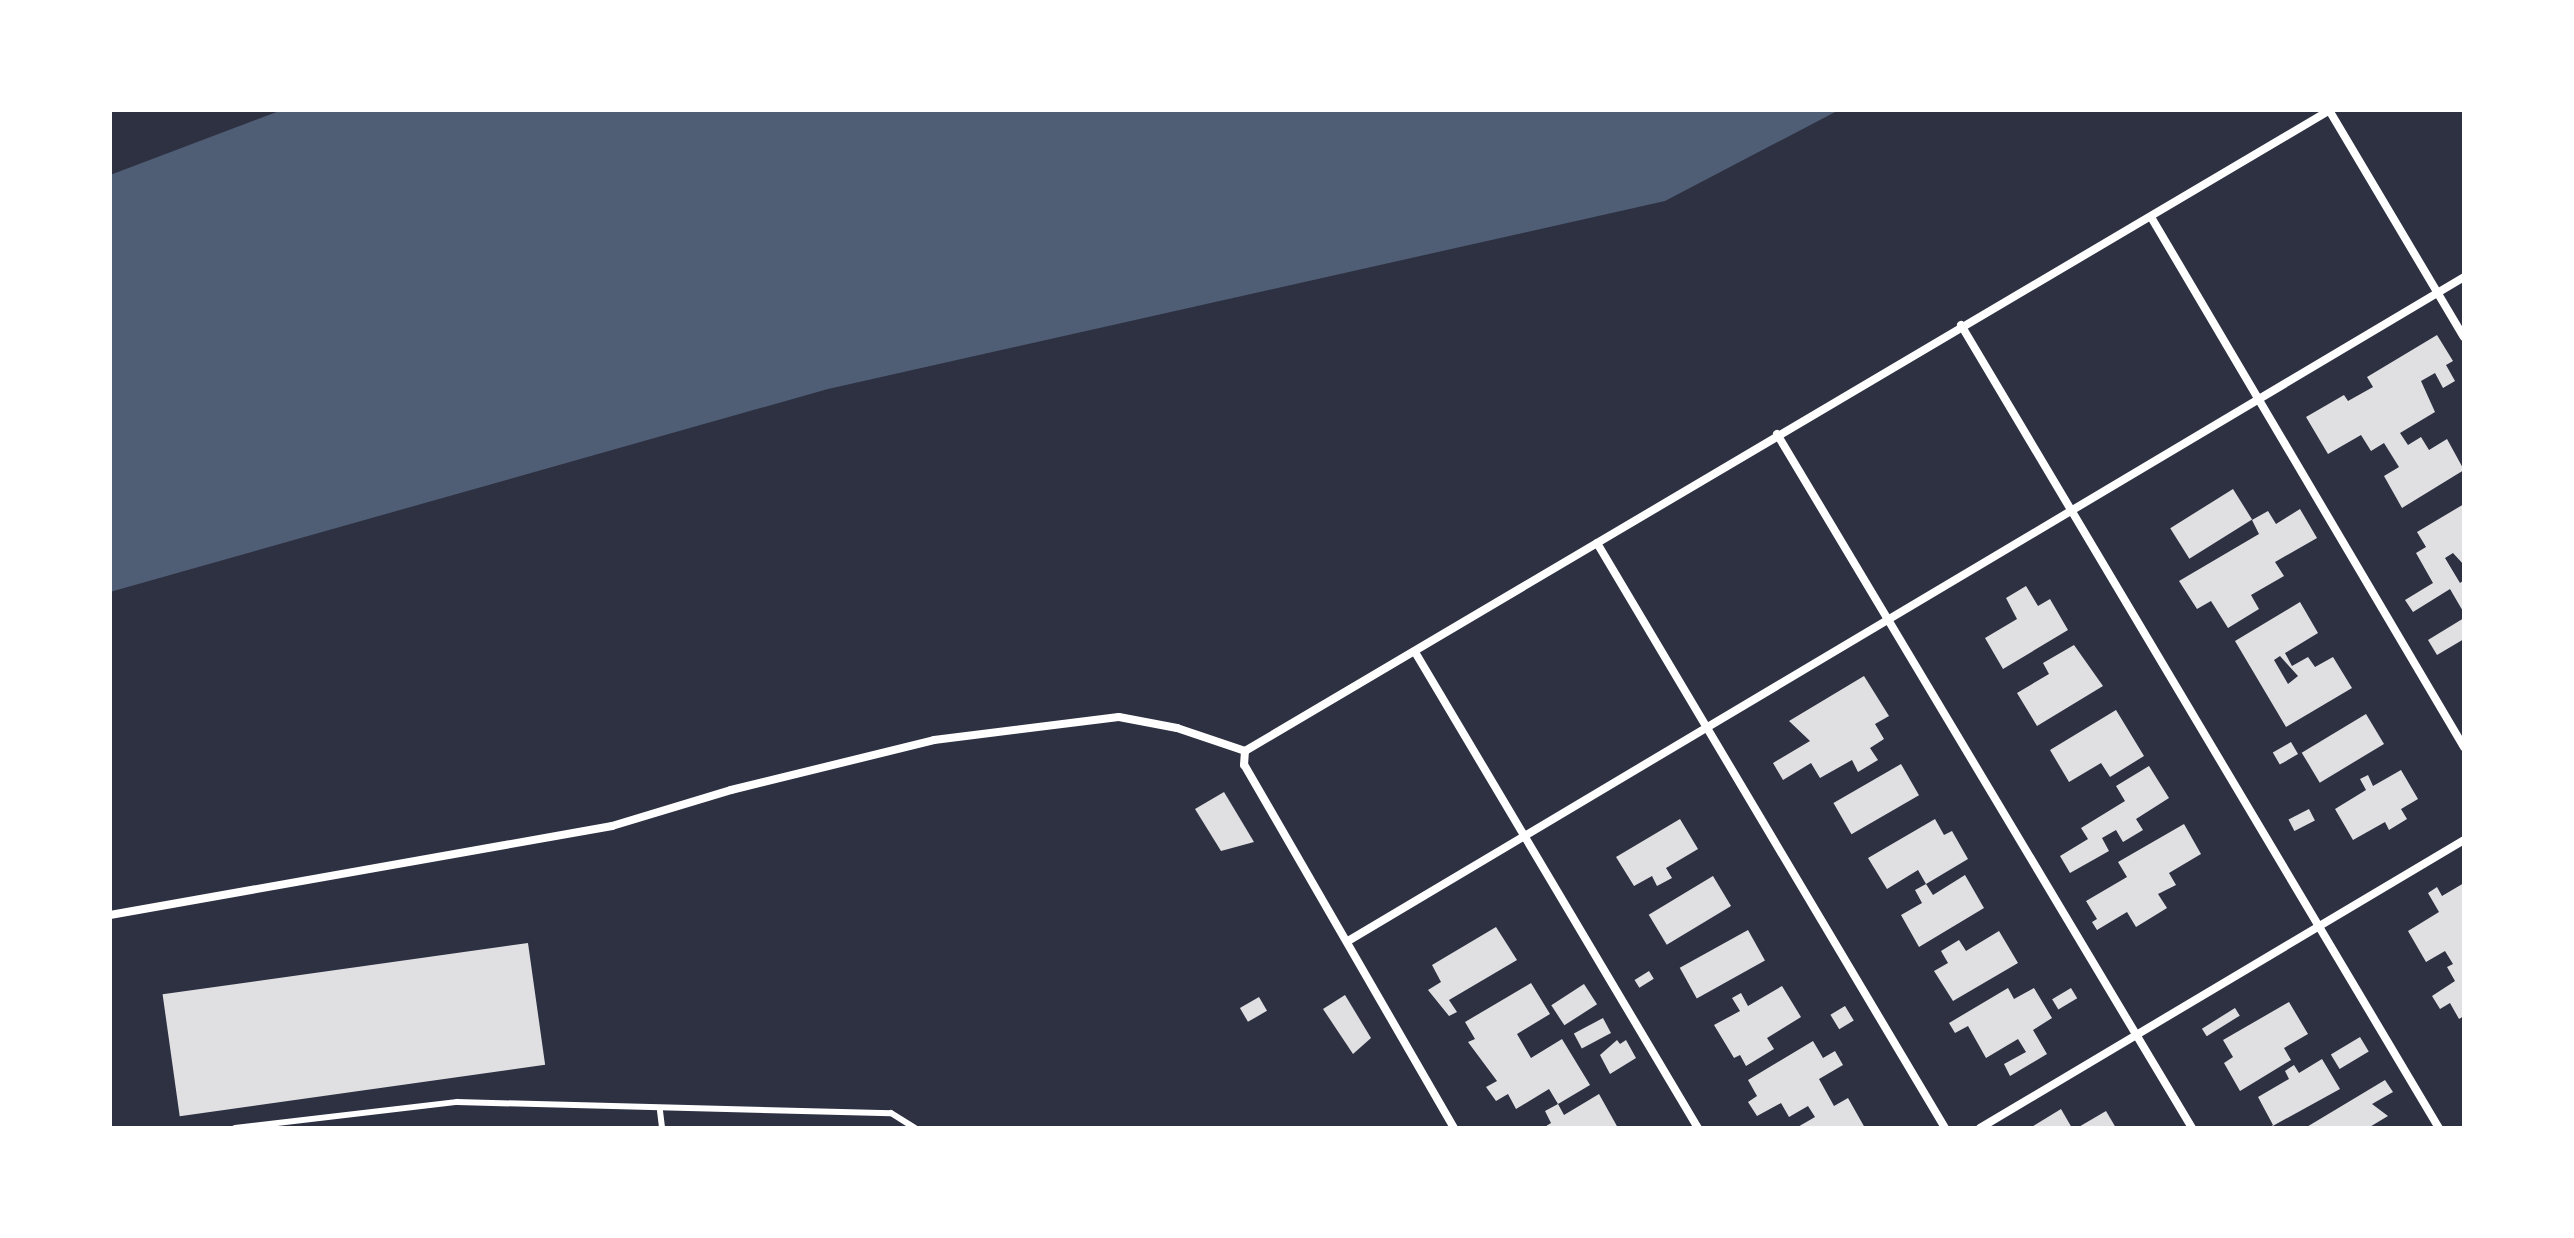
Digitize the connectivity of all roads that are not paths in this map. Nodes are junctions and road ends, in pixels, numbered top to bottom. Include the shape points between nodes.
1 (2329, 110) edge
2 (2151, 217) junction
3 (2464, 277) edge
4 (2438, 292) junction
5 (1961, 325) junction
6 (2464, 337) edge
7 (2259, 399) junction
8 (1777, 434) junction
9 (2072, 510) junction
10 (1597, 543) junction
11 (1888, 620) junction
12 (1415, 652) junction
13 (1706, 727) junction
14 (2464, 747) edge
15 (1244, 753) junction
16 (1524, 836) junction
17 (2464, 840) edge
18 (110, 915) edge
19 (2319, 926) junction
20 (1348, 941) junction
21 (2136, 1035) junction
22 (660, 1111) junction
23 (235, 1128) edge
24 (662, 1128) edge
25 (915, 1128) edge
26 (1454, 1128) edge
27 (1698, 1128) edge
28 (1945, 1128) edge
29 (1980, 1128) edge
30 (2192, 1128) edge
31 (2439, 1128) edge

1 - 2 street
1 - 4 street
2 - 5 street
2 - 7 street
3 - 4 street
4 - 6 street
4 - 7 street
5 - 8 street
5 - 9 street
7 - 9 street
7 - 14 street
8 - 10 street
8 - 11 street
9 - 11 street
9 - 19 street
10 - 12 street
10 - 13 street
11 - 13 street
11 - 21 street
12 - 15 street
12 - 16 street
13 - 16 street
13 - 28 street
15 - 18 street via 1177,728 1119,717 934,740 731,790 612,826
15 - 20 street via 1244,765
16 - 20 street
16 - 27 street
17 - 19 street
19 - 21 street
19 - 31 street
20 - 26 street
21 - 29 street
21 - 30 street
22 - 23 lane via 457,1102
22 - 24 lane
22 - 25 lane via 891,1113

